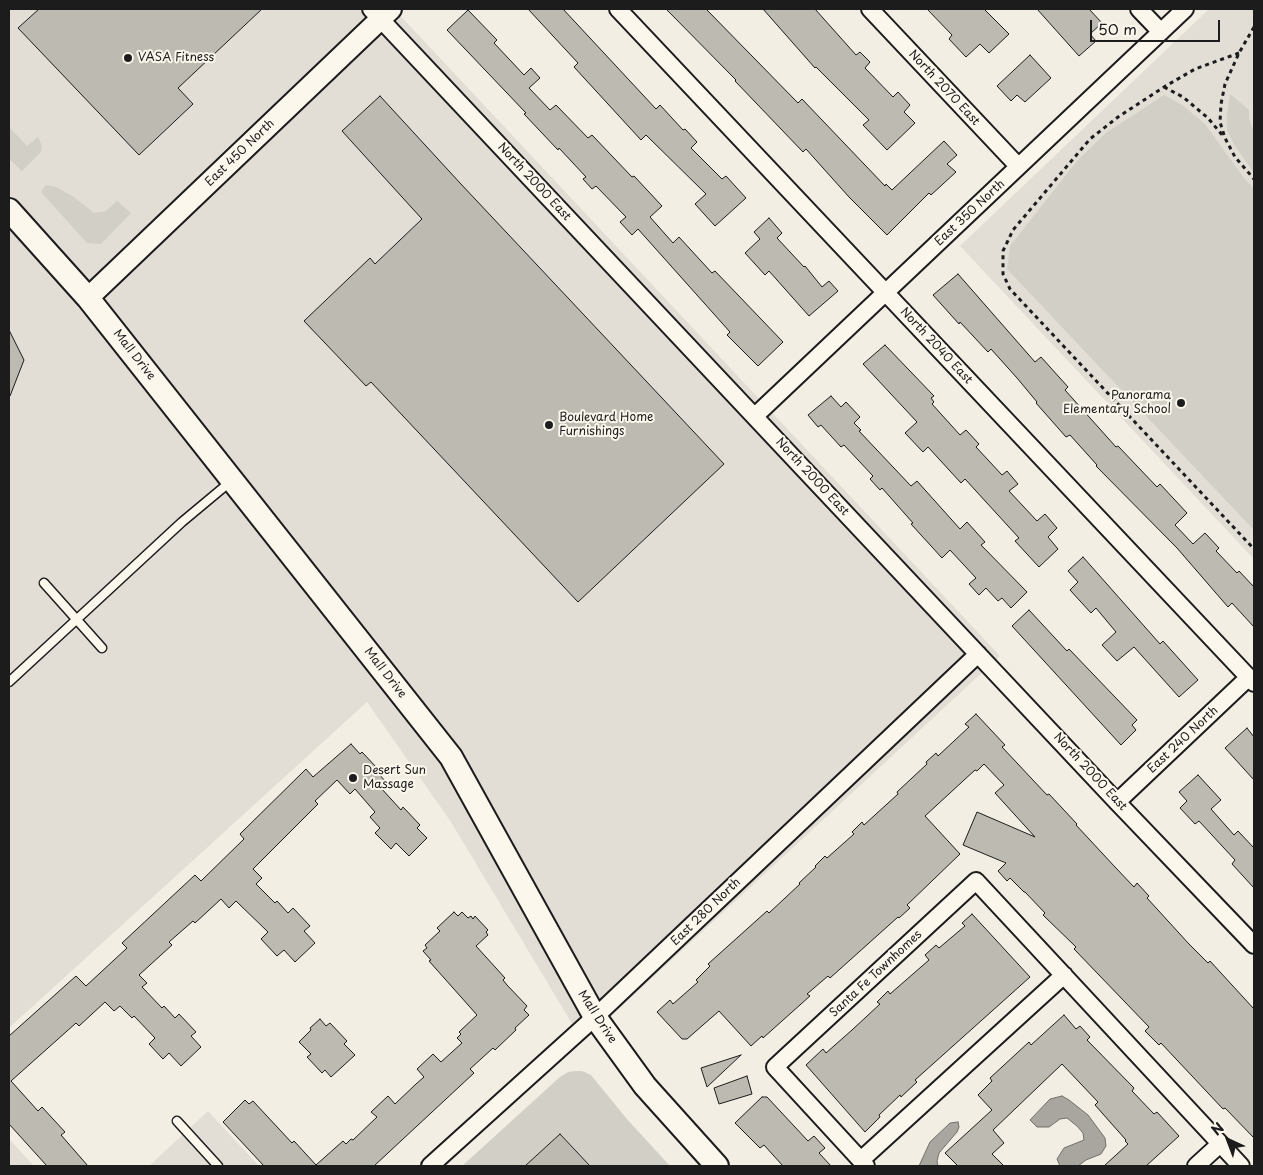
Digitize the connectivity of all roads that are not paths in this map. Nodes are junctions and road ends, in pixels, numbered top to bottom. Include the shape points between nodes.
1 (618, 9) edge
2 (870, 9) edge
3 (1139, 9) edge
4 (1184, 9) edge
5 (381, 12) edge
6 (1160, 32) junction
7 (1018, 166) junction
8 (9, 210) edge
9 (885, 292) junction
10 (88, 298) junction
11 (755, 416) junction
12 (232, 480) junction
13 (44, 583) dead end
14 (76, 620) junction
15 (102, 648) dead end
16 (978, 654) junction
17 (1252, 680) edge
18 (9, 682) edge
19 (1117, 802) junction
20 (1254, 945) edge
21 (1064, 975) junction
22 (595, 1018) junction
23 (176, 1121) dead end
24 (1220, 1144) junction
25 (864, 1163) edge
26 (218, 1166) edge
27 (430, 1166) edge
28 (717, 1166) edge
29 (1196, 1166) edge
30 (1241, 1166) edge

1 - 9 street, North 2040 East
2 - 7 street, North 2070 East
3 - 6 street
4 - 6 street, East 350 North
5 - 10 street, East 450 North
5 - 11 street, North 2000 East
6 - 7 street, East 350 North
7 - 9 street, East 350 North
8 - 10 main road, Mall Drive
9 - 11 street, East 350 North
9 - 17 street, North 2040 East
10 - 12 main road, Mall Drive
11 - 16 street, North 2000 East
12 - 14 lane
12 - 22 main road, Mall Drive via 451,757
13 - 14 lane
14 - 15 lane
14 - 18 lane
16 - 19 street, North 2000 East
16 - 22 street, East 280 North
17 - 19 street, East 240 North
19 - 20 street, North 2000 East
21 - 24 street
21 - 25 street
21 - 25 street, Santa Fe Townhomes via 976,881 775,1067
22 - 27 street, East 280 North
22 - 28 main road, Mall Drive via 645,1086
23 - 26 lane
24 - 29 street
24 - 30 street

